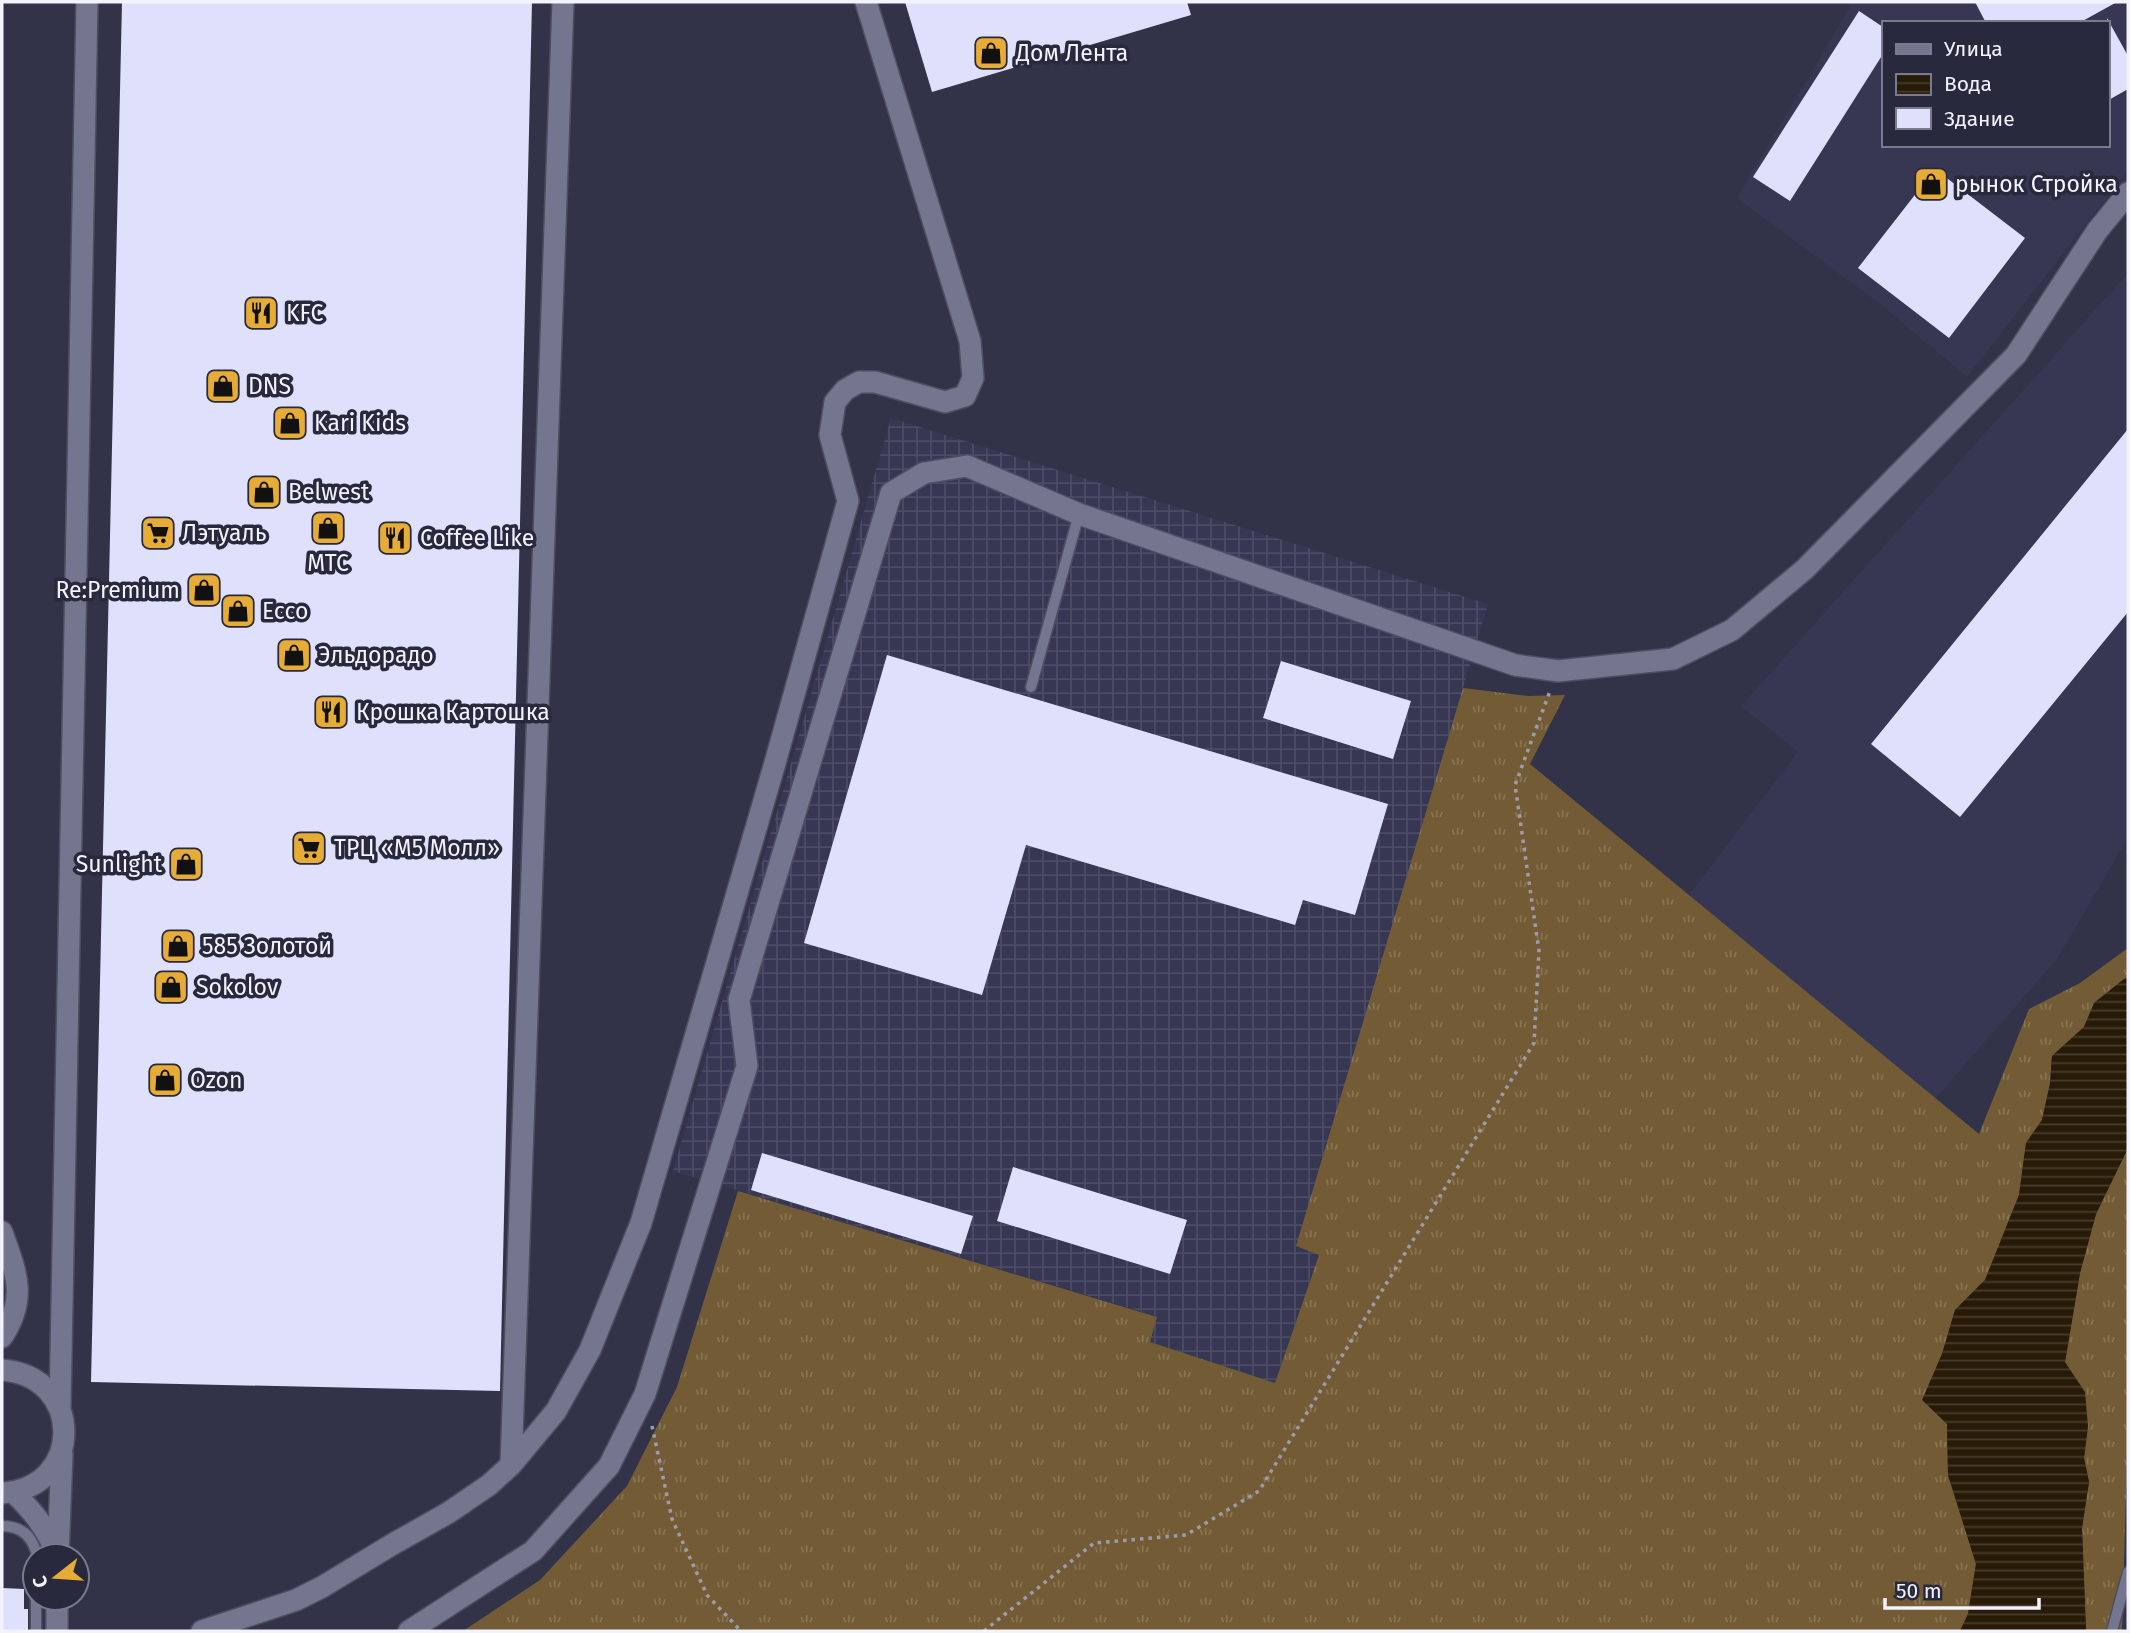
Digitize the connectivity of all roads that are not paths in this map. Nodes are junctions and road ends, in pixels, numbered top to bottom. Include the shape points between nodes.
1 (87, 2) edge
2 (563, 2) edge
3 (866, 2) edge
4 (2128, 193) edge
5 (1079, 514) junction
6 (1031, 687) dead end
7 (2, 1232) edge
8 (2, 1337) edge
9 (2, 1370) edge
10 (60, 1407) junction
11 (62, 1448) junction
12 (510, 1465) junction
13 (8, 1493) edge
14 (2, 1526) edge
15 (32, 1542) edge
16 (52, 1542) edge
17 (59, 1542) edge
18 (2128, 1572) edge
19 (36, 1612) edge
20 (57, 1612) edge
21 (36, 1631) edge
22 (57, 1631) edge
23 (202, 1631) edge
24 (409, 1631) edge
25 (2112, 1631) edge

1 - 10 street
2 - 12 street
3 - 12 street via 970,341 973,378 965,396 945,402 875,382 859,382 835,402 830,435 848,501 641,1223 590,1350 556,1411
4 - 5 street via 2016,355 1805,569 1732,630 1674,659 1558,671 1515,664
5 - 6 lane
5 - 24 street via 967,466 924,473 891,493 739,1000 747,1066 645,1395 609,1466 533,1551
7 - 8 street via 18,1280 12,1322
9 - 10 street via 32,1377
10 - 11 street
11 - 13 street via 50,1472 39,1482
11 - 17 street
12 - 23 street via 449,1513 322,1587
13 - 16 street via 33,1510
14 - 15 lane via 13,1526
18 - 25 lane
19 - 21 lane
20 - 22 street

